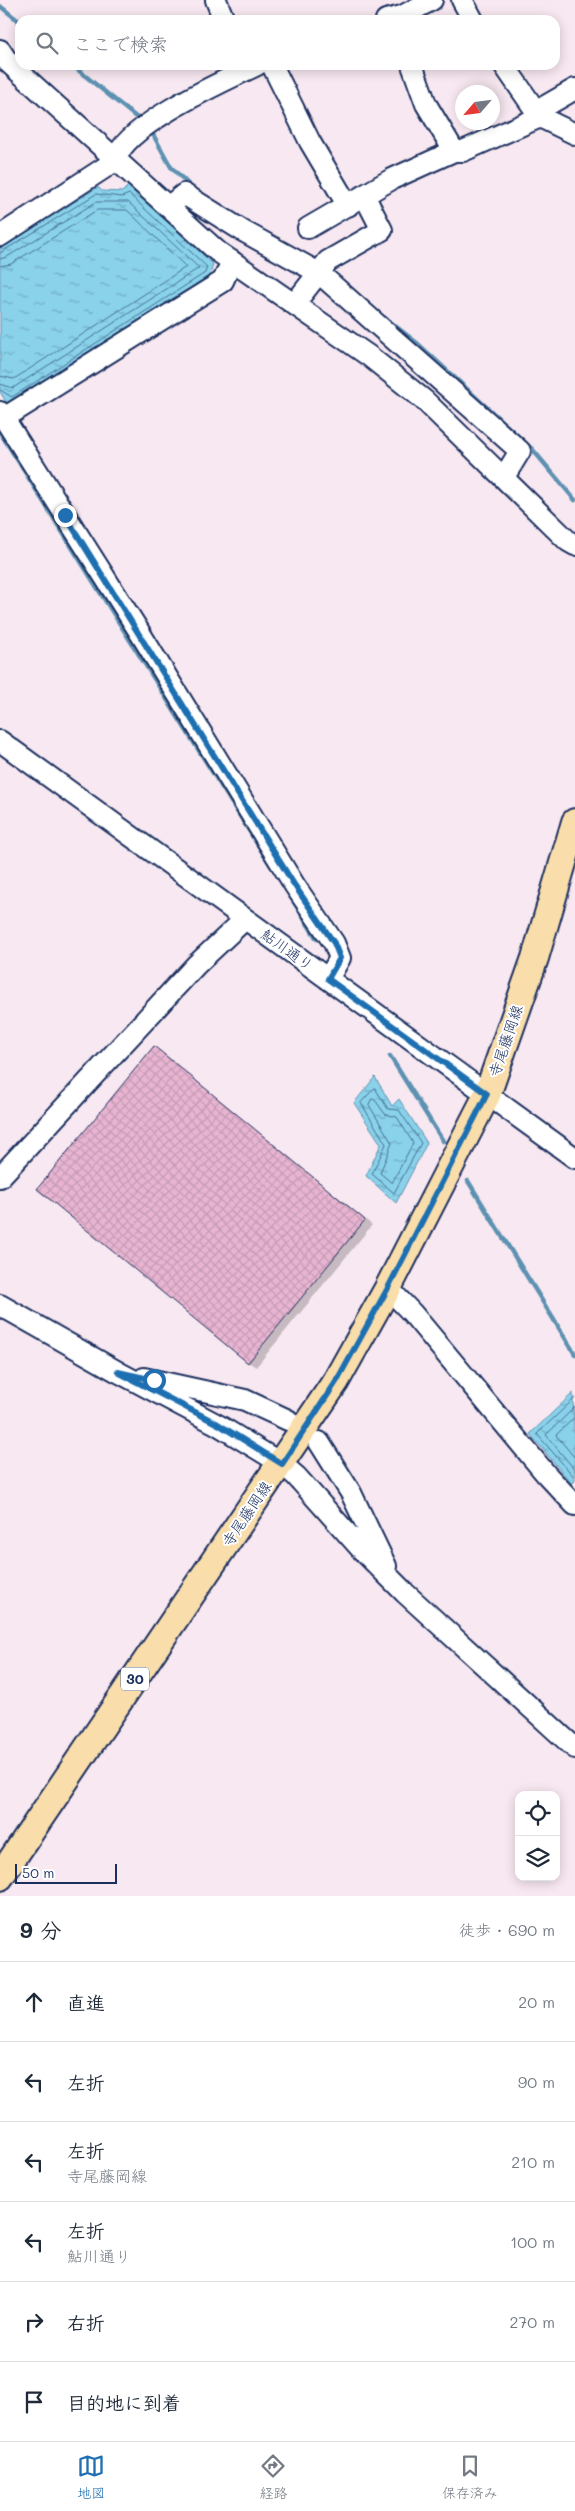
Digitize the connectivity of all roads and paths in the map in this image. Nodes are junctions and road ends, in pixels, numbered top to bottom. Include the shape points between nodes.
1 (216, 0) edge
2 (432, 0) edge
3 (462, 0) edge
4 (222, 15) edge
5 (404, 15) edge
6 (470, 15) edge
7 (0, 50) edge
8 (15, 68) edge
9 (17, 70) edge
10 (250, 70) edge
11 (261, 70) edge
12 (414, 70) edge
13 (507, 70) edge
14 (575, 89) edge
15 (538, 114) junction
16 (575, 134) edge
17 (454, 151) junction
18 (115, 161) junction
19 (365, 197) junction
20 (348, 206) junction
21 (168, 207) junction
22 (308, 228) dead end
23 (0, 236) edge
24 (232, 261) junction
25 (319, 273) junction
26 (295, 303) junction
27 (2, 415) edge
28 (504, 477) junction
29 (575, 546) edge
30 (0, 741) edge
31 (575, 822) edge
32 (245, 919) junction
33 (328, 979) junction
34 (487, 1094) junction
35 (575, 1158) edge
36 (0, 1177) edge
37 (388, 1288) junction
38 (0, 1305) edge
39 (118, 1372) junction
40 (288, 1420) dead end
41 (320, 1442) dead end
42 (276, 1472) junction
43 (575, 1504) edge
44 (405, 1593) junction
45 (575, 1748) edge
46 (0, 1878) edge

1 - 4 street
2 - 5 street
3 - 6 street
7 - 8 street
9 - 18 street
10 - 18 street via 148,122 118,151
11 - 20 street via 310,142
12 - 17 street via 426,104
13 - 15 street
14 - 15 street
15 - 16 street
15 - 17 street via 463,151
17 - 19 street via 392,179
18 - 21 street
18 - 23 street
19 - 20 street
19 - 25 street via 382,230 328,261
20 - 22 street
21 - 24 street
21 - 25 street via 184,194
24 - 26 street
24 - 27 street via 223,281
25 - 26 street
25 - 28 street via 520,451
26 - 28 street via 424,400
27 - 33 street via 295,886 334,943 340,958
28 - 29 street
30 - 32 street, 鮎川通り
31 - 34 main road, 寺尾藤岡線 via 535,958
32 - 33 street, 鮎川通り
32 - 36 street via 196,965
33 - 34 street, 鮎川通り
34 - 35 street, 鮎川通り
34 - 37 main road, 寺尾藤岡線 / 30
37 - 42 main road, 寺尾藤岡線 / 30 via 336,1382
37 - 43 street
38 - 39 street
39 - 40 street via 245,1400
39 - 42 street via 218,1424
41 - 44 street via 351,1493 390,1574
42 - 44 street via 296,1476
42 - 46 main road, 寺尾藤岡線 / 30
44 - 45 street

